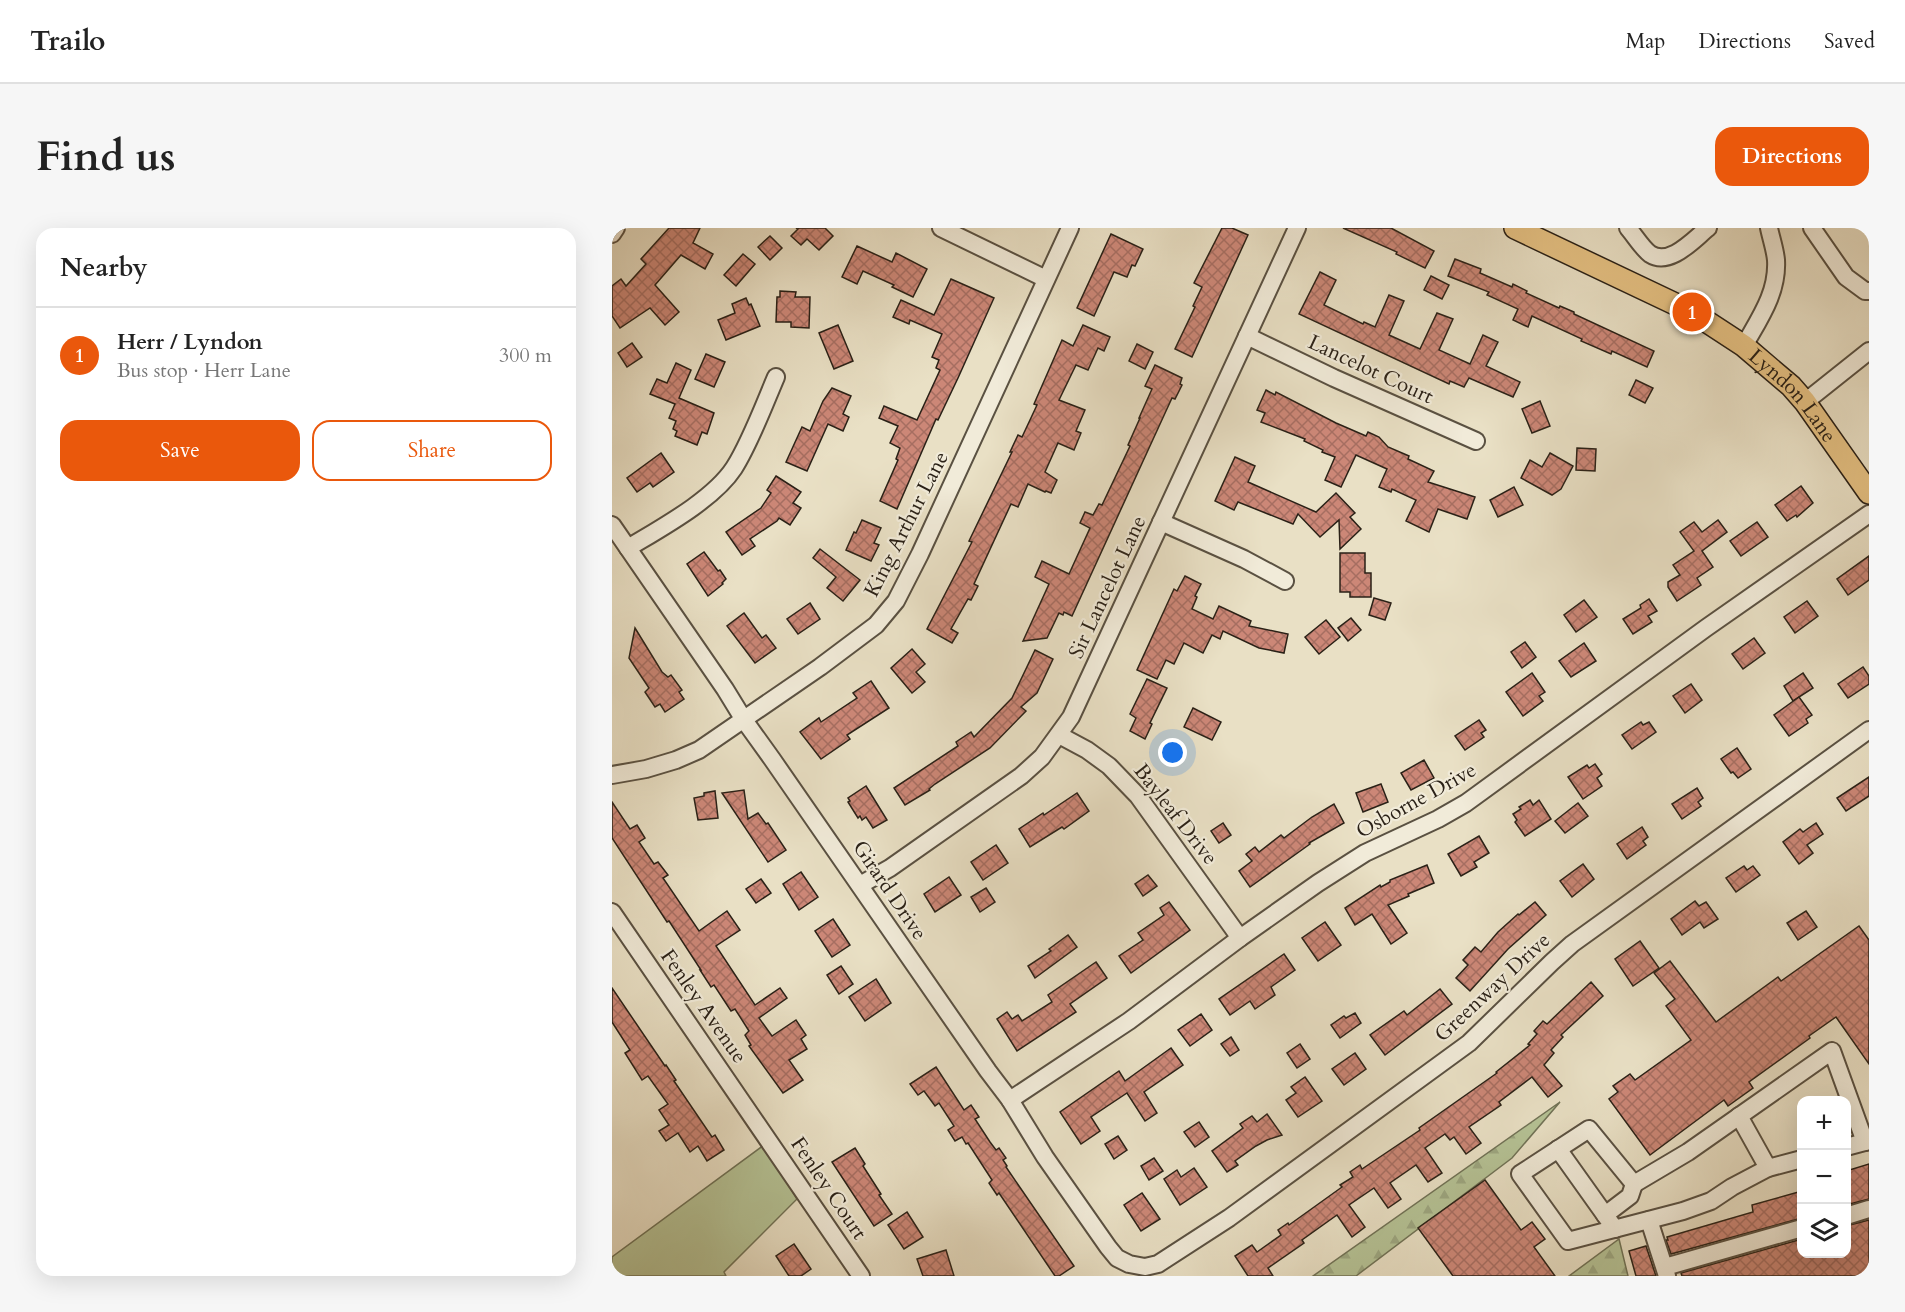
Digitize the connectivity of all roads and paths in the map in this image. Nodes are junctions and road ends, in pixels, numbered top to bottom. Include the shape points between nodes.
1 (616, 228) edge
2 (942, 228) edge
3 (1070, 228) edge
4 (1297, 228) edge
5 (1515, 228) edge
6 (1628, 228) edge
7 (1708, 228) edge
8 (1769, 228) edge
9 (1812, 228) edge
10 (612, 234) edge
11 (1046, 279) junction
12 (1869, 291) edge
13 (1247, 336) junction
14 (1744, 346) junction
15 (1869, 351) edge
16 (776, 376) dead end
17 (1805, 402) junction
18 (1476, 441) dead end
19 (1869, 493) edge
20 (1869, 514) edge
21 (1161, 522) junction
22 (612, 525) edge
23 (628, 548) junction
24 (1285, 581) dead end
25 (744, 720) junction
26 (1869, 730) edge
27 (1059, 735) junction
28 (612, 775) edge
29 (860, 885) junction
30 (612, 912) edge
31 (1240, 938) junction
32 (1010, 1100) junction
33 (1739, 1116) junction
34 (760, 1126) joint
35 (1867, 1142) edge
36 (1851, 1146) edge
37 (1558, 1149) junction
38 (1797, 1161) edge
39 (1768, 1168) junction
40 (1634, 1184) junction
41 (1869, 1209) edge
42 (1851, 1214) edge
43 (1605, 1215) junction
44 (1649, 1220) junction
45 (1615, 1229) junction
46 (1797, 1230) edge
47 (1141, 1266) joint
48 (1666, 1271) edge
49 (861, 1276) edge

1 - 10 street
2 - 11 street
3 - 11 street, King Arthur Lane
4 - 13 street, Sir Lancelot Lane
5 - 14 main road via 1692,312
6 - 7 street via 1651,254 1665,257 1681,250
8 - 14 street, Lyndon Lane via 1776,261 1774,283 1768,303
9 - 12 street via 1846,277
11 - 25 street, King Arthur Lane via 896,601 854,643
13 - 18 street, Lancelot Court
13 - 21 street, Sir Lancelot Lane
14 - 17 main road, Lyndon Lane
15 - 17 street
16 - 23 street via 734,468 676,518
17 - 19 main road, Lyndon Lane
20 - 31 street, Osborne Drive via 1466,803 1365,853
21 - 24 street
21 - 27 street, Sir Lancelot Lane via 1071,717
22 - 23 street, Girard Drive
23 - 25 street, Girard Drive
25 - 28 street, King Arthur Lane via 699,750 676,760
25 - 29 street, Girard Drive
26 - 47 street, Greenway Drive via 1572,944 1469,1043 1396,1097 1229,1218 1158,1264
27 - 29 street, Sir Lancelot Lane via 1042,757 999,793
27 - 31 street, Bayleaf Drive via 1109,766 1138,796
29 - 32 street, Girard Drive
30 - 34 street, Fenley Avenue
31 - 32 street, Osborne Drive via 1129,1021
32 - 47 street, Girard Drive via 1108,1247 1128,1264
33 - 35 street via 1832,1051
33 - 39 street
33 - 40 street
34 - 49 street, Fenley Court
35 - 36 street
37 - 40 street via 1589,1129
37 - 43 street
37 - 45 street via 1520,1174 1568,1241
38 - 39 street
39 - 44 street via 1711,1201
40 - 43 street via 1630,1196
41 - 42 street
43 - 45 street
44 - 45 street
44 - 48 street
46 - 48 street

